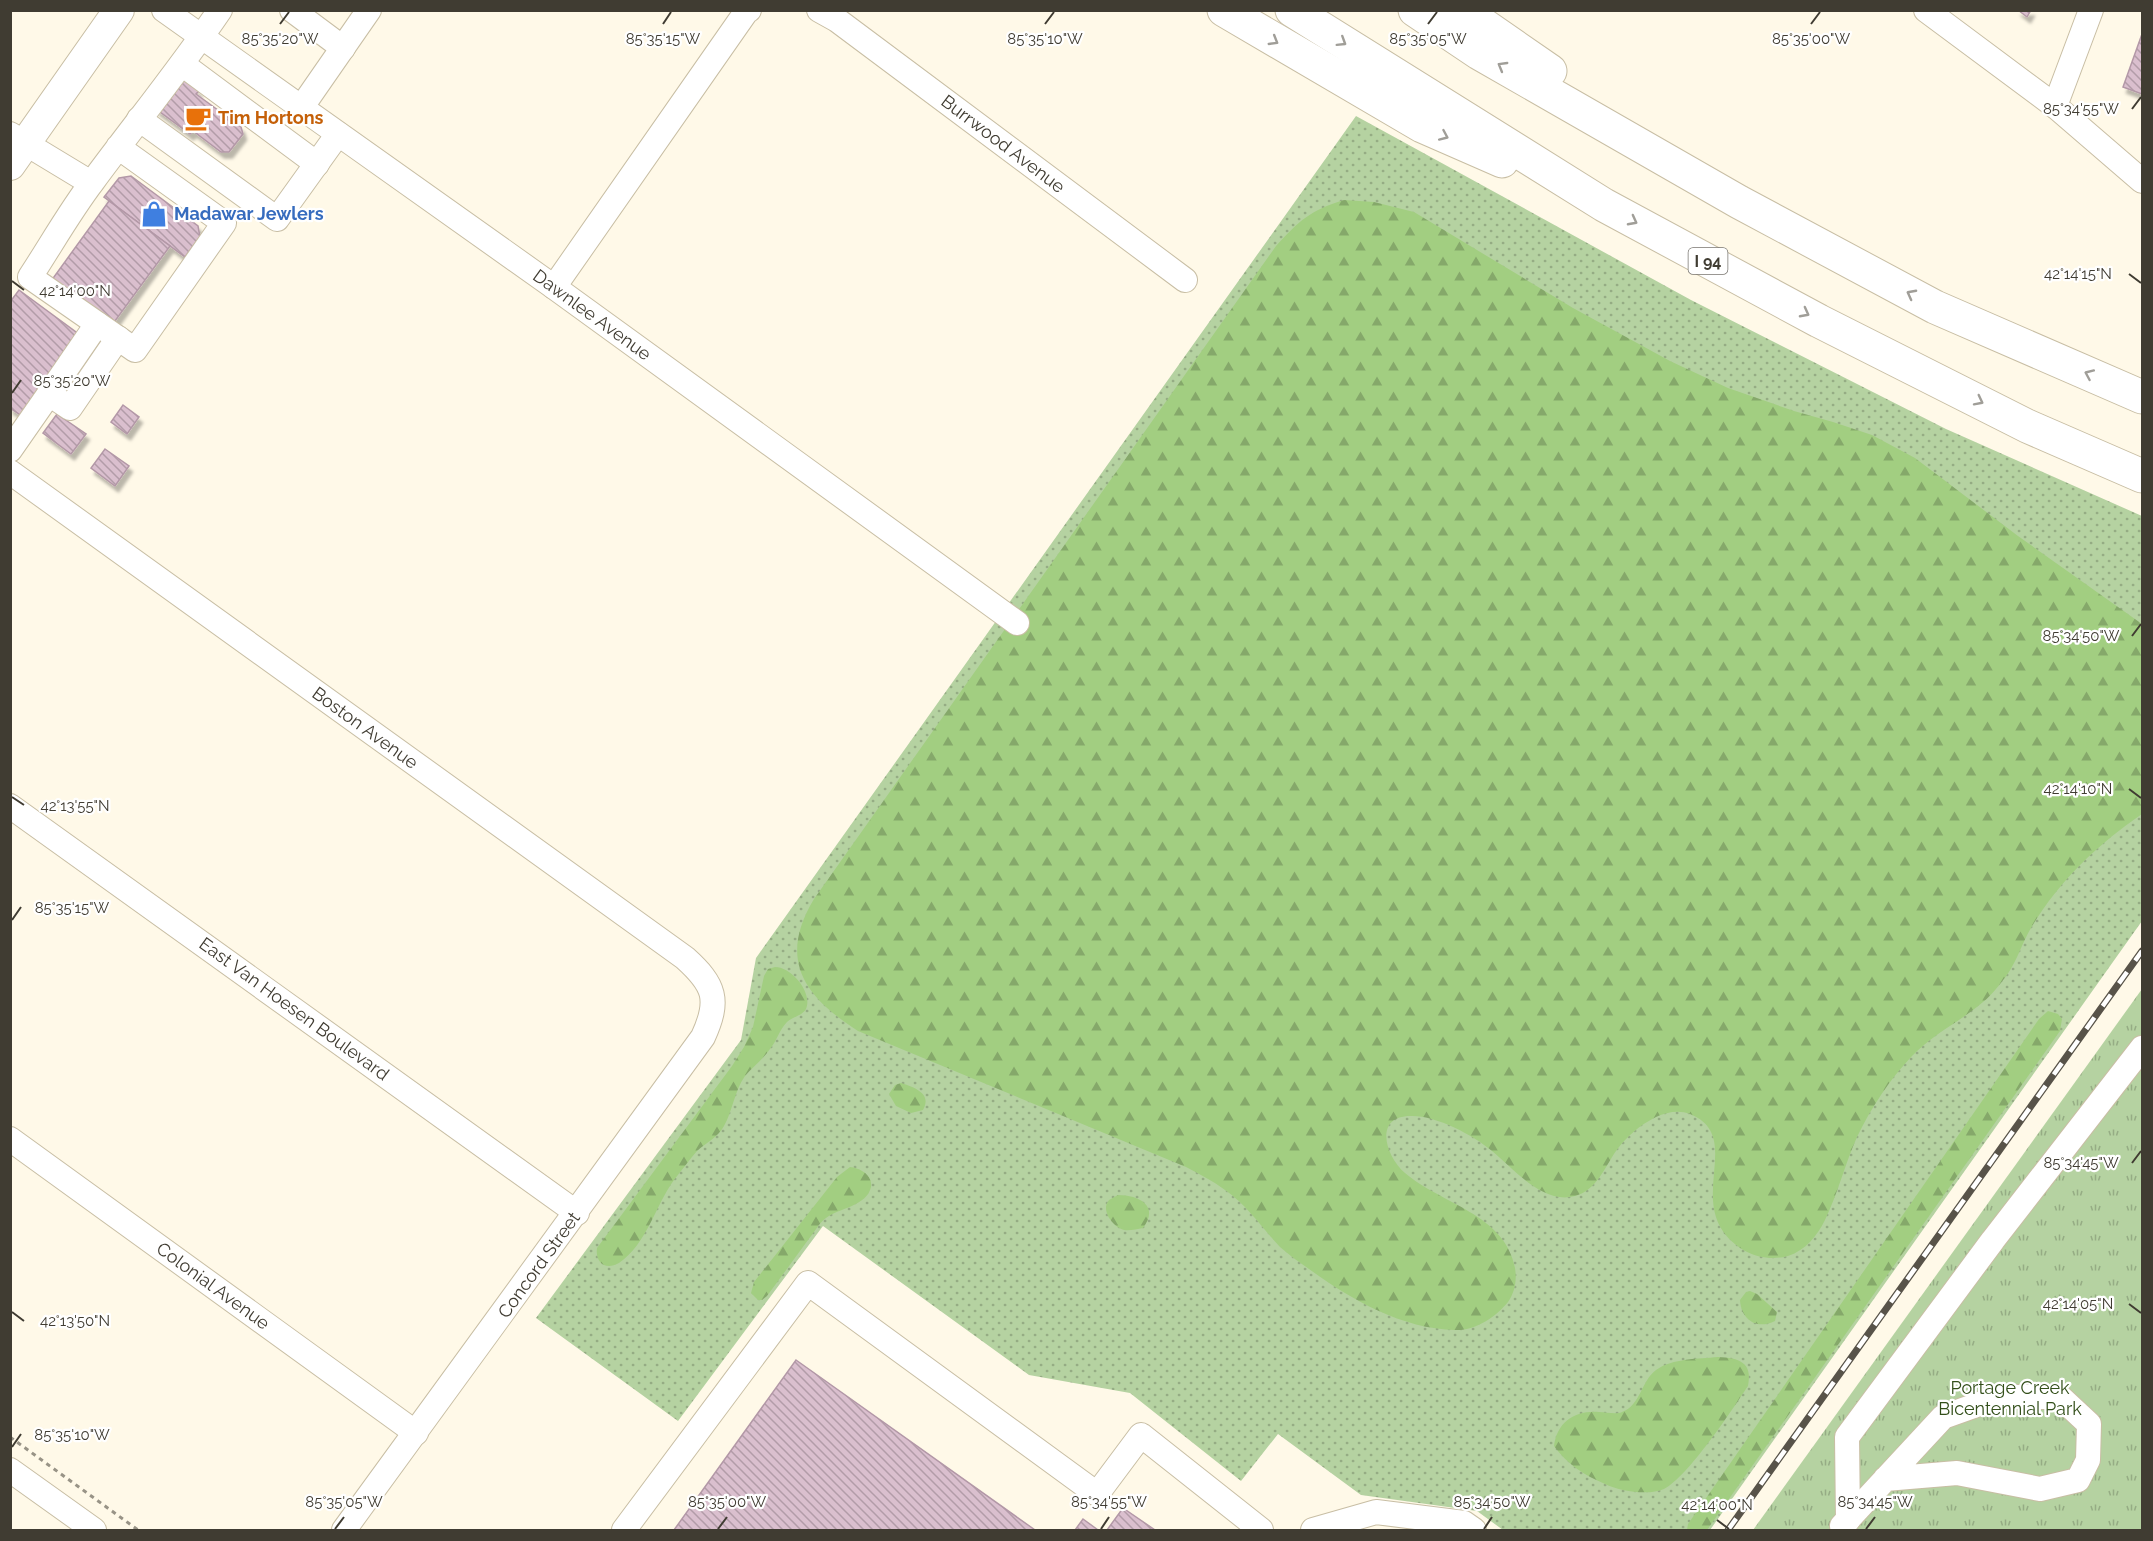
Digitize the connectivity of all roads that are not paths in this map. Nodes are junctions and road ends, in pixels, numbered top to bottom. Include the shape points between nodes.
1 (119, 10) edge
2 (164, 10) edge
3 (220, 10) edge
4 (292, 10) edge
5 (369, 10) edge
6 (749, 10) edge
7 (819, 10) edge
8 (1224, 10) edge
9 (1292, 10) edge
10 (1415, 10) edge
11 (1462, 10) edge
12 (1926, 10) edge
13 (2091, 10) edge
14 (202, 37) junction
15 (343, 48) junction
16 (182, 63) junction
17 (2055, 106) junction
18 (301, 108) junction
19 (139, 119) junction
20 (338, 134) junction
21 (118, 147) junction
22 (15, 148) edge
23 (317, 164) junction
24 (2142, 181) edge
25 (91, 183) junction
26 (1739, 202) junction
27 (1604, 205) junction
28 (20, 277) edge
29 (1185, 280) dead end
30 (554, 288) junction
31 (97, 324) junction
32 (118, 338) junction
33 (49, 394) junction
34 (2142, 397) edge
35 (10, 450) edge
36 (10, 472) edge
37 (2142, 476) edge
38 (1017, 623) dead end
39 (10, 806) edge
40 (712, 992) joint
41 (2142, 1048) edge
42 (10, 1139) edge
43 (576, 1213) junction
44 (416, 1433) junction
45 (10, 1470) edge
46 (1885, 1479) junction
47 (1843, 1525) edge
48 (94, 1530) edge
49 (344, 1530) edge
50 (624, 1530) edge
51 (1261, 1530) edge
52 (1313, 1530) edge
53 (1474, 1530) edge

1 - 22 main road
2 - 14 street, Dawnlee Avenue
3 - 14 street
4 - 15 street
5 - 15 street
6 - 30 street
7 - 29 street, Burrwood Avenue
8 -> 27 highway via 1422,126
9 -> 27 highway, I 94
26 -> 10 highway via 1479,53
11 - 26 highway
12 - 17 street
13 - 17 street
14 - 16 street
14 - 18 street, Dawnlee Avenue
15 - 18 street
16 - 19 street
16 - 23 street
17 - 24 street
18 - 20 street, Dawnlee Avenue
19 - 21 street
19 - 23 street via 277,219
20 - 23 street
20 - 30 street, Dawnlee Avenue
21 - 25 street
21 - 32 street via 224,223 135,350
22 - 25 street
25 - 28 street
34 -> 26 highway via 1935,307
27 -> 37 highway, I 94 via 1819,321 2027,426
28 - 31 street
30 - 38 street, Dawnlee Avenue
31 - 32 street
31 - 33 street
32 - 33 street via 70,408
33 - 35 street
36 - 40 street, Boston Avenue via 685,958
39 - 43 street, East Van Hoesen Boulevard
40 - 43 street, Concord Street via 713,1017 703,1037
41 - 47 street via 1846,1437
42 - 44 street, Colonial Avenue
43 - 44 street, Concord Street
44 - 49 street, Concord Street
45 - 48 street
46 - 46 street via 1957,1473 2040,1489 2078,1480 2088,1460 2089,1424 2060,1397 1999,1397 1943,1417
46 - 47 street
50 - 51 street via 808,1282 1097,1494 1141,1435
52 - 53 street via 1376,1512 1464,1523

